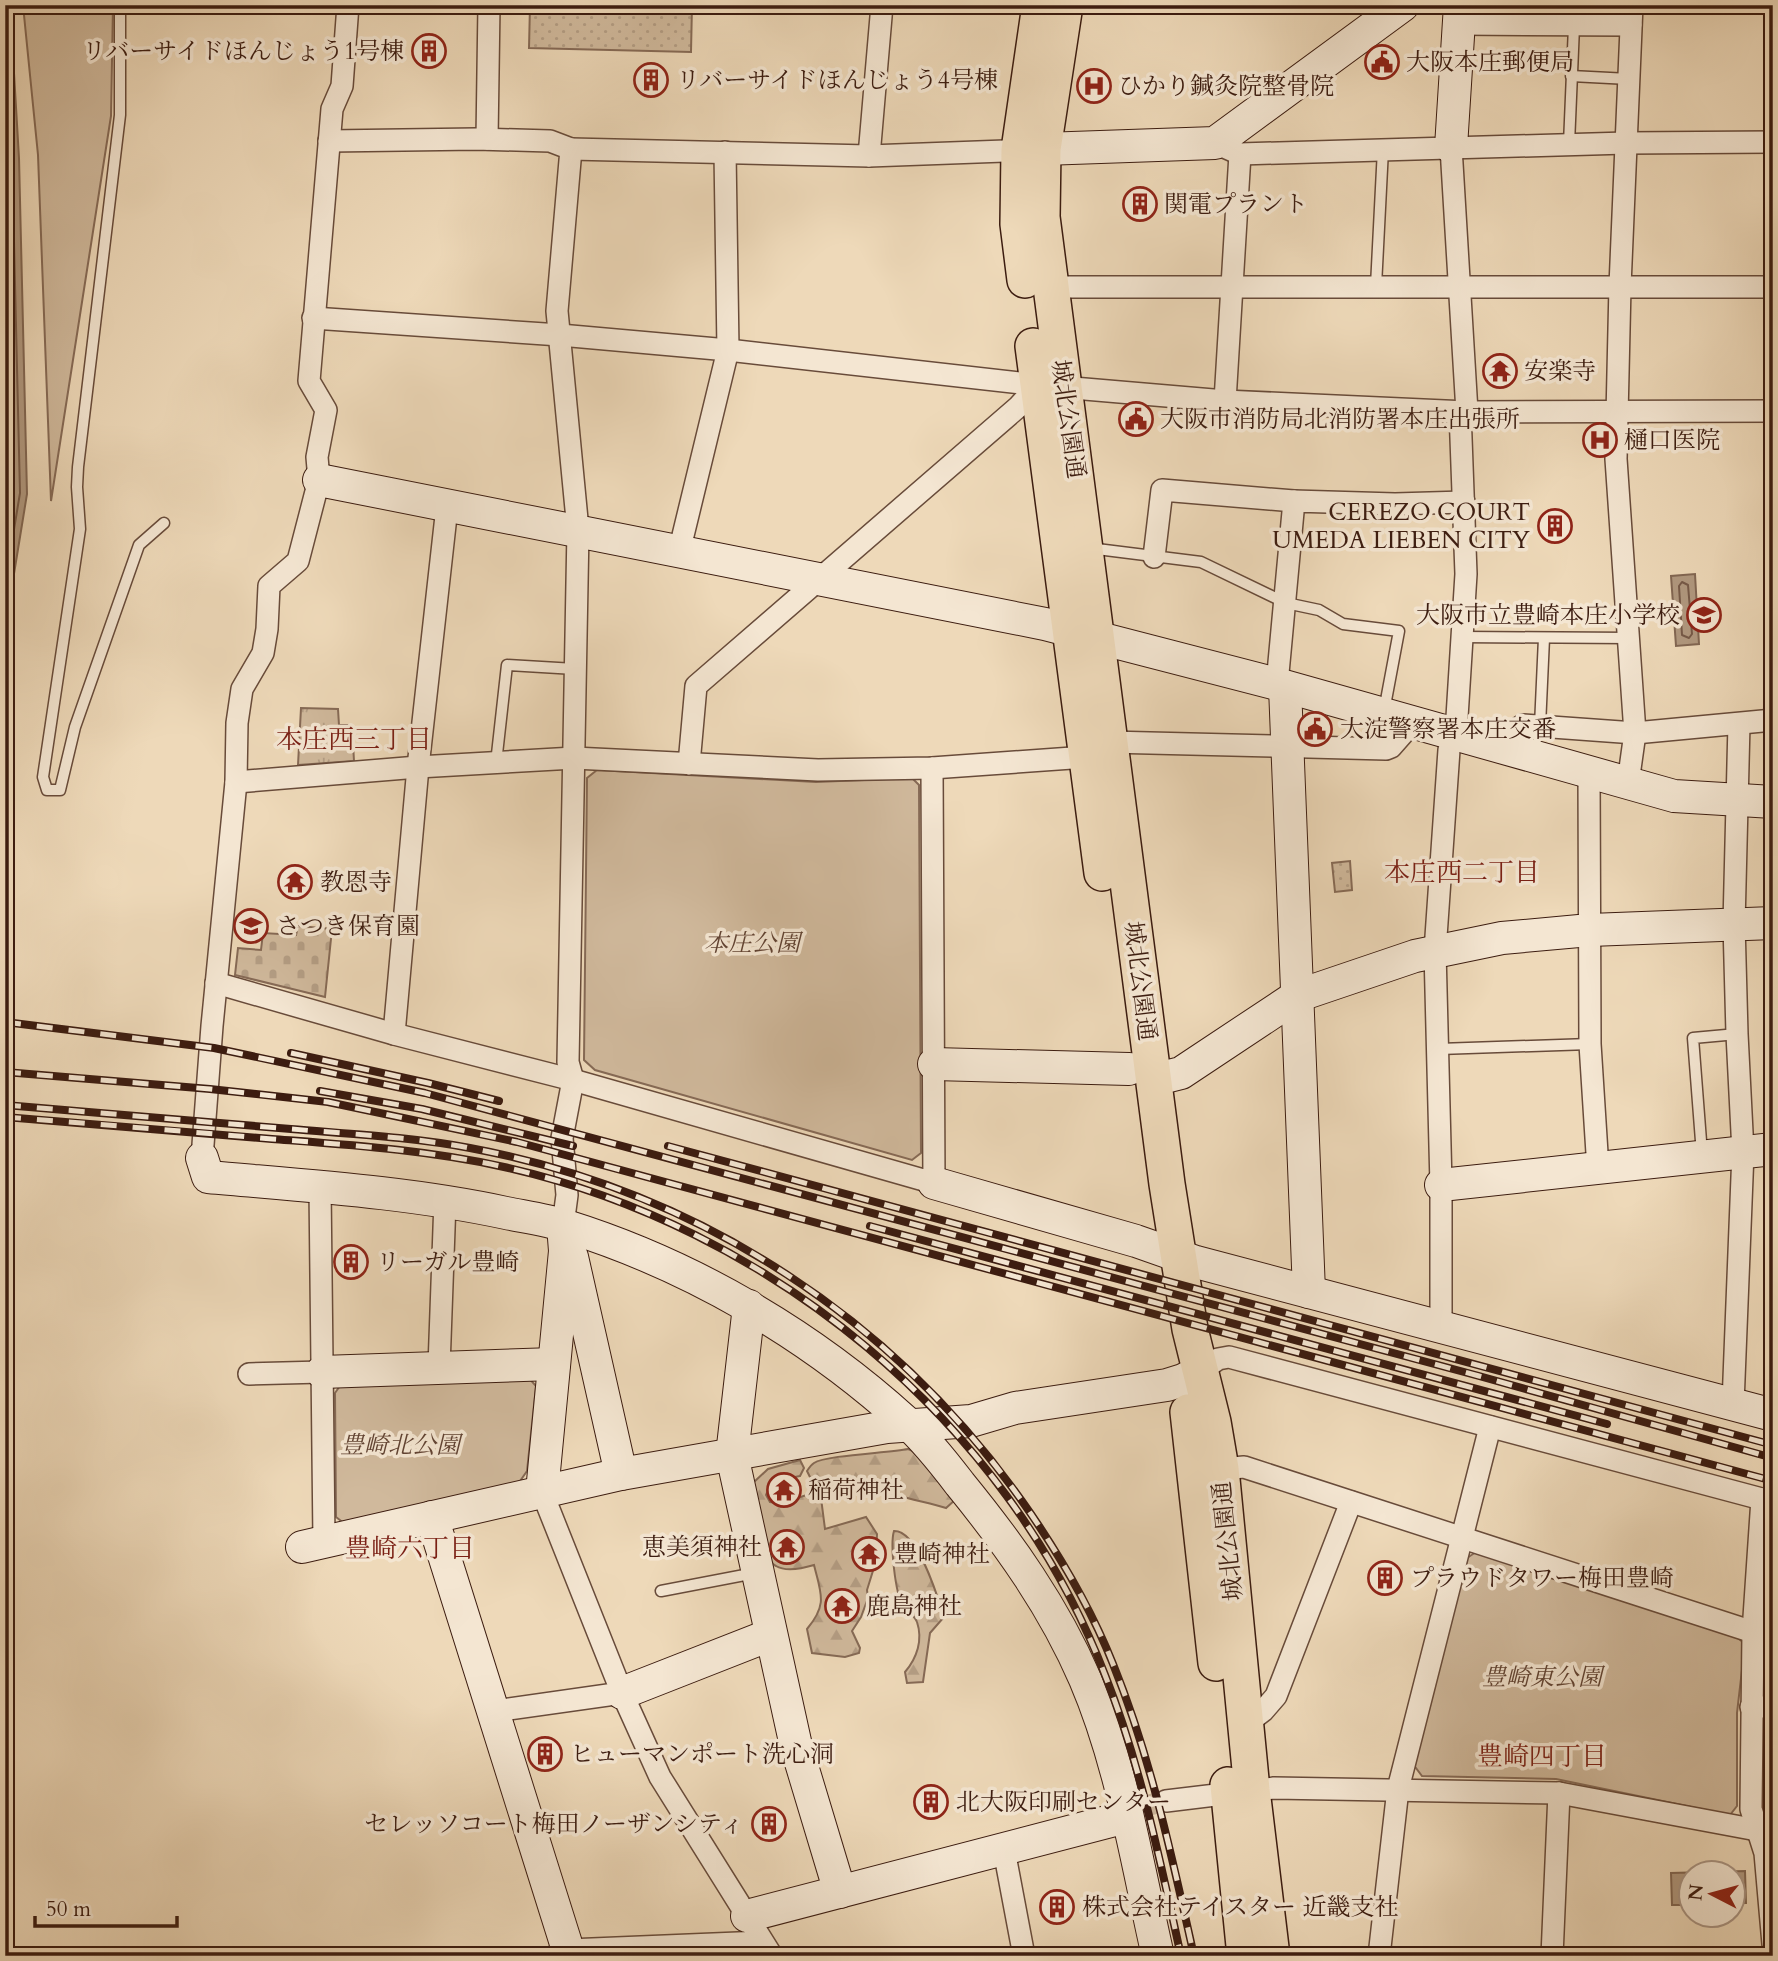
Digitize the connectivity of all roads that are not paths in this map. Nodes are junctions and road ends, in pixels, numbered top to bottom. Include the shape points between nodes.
1 (120, 5) edge
2 (348, 5) edge
3 (489, 5) edge
4 (882, 5) edge
5 (1040, 5) edge
6 (1065, 5) edge
7 (1403, 5) edge
8 (1459, 15) edge
9 (1631, 15) edge
10 (1574, 26) junction
11 (1571, 76) junction
12 (1629, 79) junction
13 (487, 139) junction
14 (329, 141) junction
15 (1773, 142) edge
16 (1626, 143) junction
17 (1569, 144) junction
18 (1451, 147) junction
19 (571, 149) junction
20 (1227, 149) junction
21 (1383, 149) junction
22 (1031, 150) junction
23 (725, 152) junction
24 (869, 156) junction
25 (1050, 286) junction
26 (1231, 286) junction
27 (1376, 286) junction
28 (1460, 286) junction
29 (1620, 286) junction
30 (1773, 287) edge
31 (313, 318) junction
32 (560, 335) junction
33 (728, 350) junction
34 (1050, 386) junction
35 (1225, 401) junction
36 (1618, 411) junction
37 (1773, 411) edge
38 (1464, 412) junction
39 (319, 480) junction
40 (1294, 501) junction
41 (1464, 502) junction
42 (447, 506) junction
43 (164, 523) dead end
44 (578, 530) junction
45 (1085, 548) junction
46 (679, 552) junction
47 (1154, 557) junction
48 (819, 581) junction
49 (1286, 603) junction
50 (1083, 634) junction
51 (1462, 637) junction
52 (1544, 638) junction
53 (1629, 638) junction
54 (575, 670) junction
55 (1281, 685) junction
56 (1398, 718) junction
57 (1773, 719) edge
58 (1739, 724) junction
59 (1540, 726) junction
60 (1456, 733) junction
61 (1635, 733) junction
62 (1494, 745) junction
63 (1287, 747) junction
64 (1097, 750) junction
65 (574, 758) junction
66 (496, 763) junction
67 (689, 764) junction
68 (418, 767) junction
69 (932, 768) junction
70 (1589, 773) junction
71 (236, 782) junction
72 (1628, 783) junction
73 (1737, 800) junction
74 (1773, 803) edge
75 (1773, 923) edge
76 (1734, 924) junction
77 (1590, 930) junction
78 (1435, 951) junction
79 (216, 983) junction
80 (1297, 996) junction
81 (394, 1034) junction
82 (1737, 1034) junction
83 (1590, 1044) junction
84 (1438, 1049) junction
85 (934, 1064) junction
86 (1141, 1074) junction
87 (573, 1080) junction
88 (1758, 1150) edge
89 (1702, 1157) junction
90 (205, 1168) joint
91 (1598, 1169) junction
92 (934, 1183) junction
93 (1441, 1185) junction
94 (320, 1186) junction
95 (445, 1201) junction
96 (563, 1225) junction
97 (1168, 1252) junction
98 (1309, 1292) junction
99 (748, 1306) junction
100 (1441, 1325) junction
101 (554, 1364) junction
102 (439, 1367) junction
103 (322, 1372) junction
104 (249, 1374) dead end
105 (1191, 1376) junction
106 (1733, 1404) junction
107 (1773, 1415) edge
108 (909, 1424) junction
109 (1490, 1427) junction
110 (732, 1455) junction
111 (1221, 1469) junction
112 (621, 1474) junction
113 (542, 1492) junction
114 (1768, 1501) edge
115 (1351, 1502) junction
116 (432, 1517) junction
117 (1461, 1539) junction
118 (313, 1544) joint
119 (758, 1572) junction
120 (662, 1591) dead end
121 (1753, 1632) junction
122 (770, 1635) junction
123 (622, 1693) junction
124 (1762, 1707) edge
125 (494, 1711) junction
126 (1246, 1724) junction
127 (1398, 1789) junction
128 (1241, 1791) junction
129 (1559, 1793) junction
130 (1166, 1801) tunnel mouth
131 (1132, 1812) junction
132 (1765, 1830) edge
133 (1004, 1850) junction
134 (840, 1892) junction
135 (760, 1938) edge
136 (1773, 1944) edge
137 (565, 1953) edge
138 (1024, 1956) edge
139 (1158, 1956) edge
140 (1245, 1956) edge
141 (1272, 1956) edge
142 (1379, 1956) edge
143 (1552, 1956) edge

1 - 43 lane via 120,115 78,467 80,529 43,777 47,790 60,790 75,727 139,545
2 - 14 street via 342,86 332,109
3 - 13 street
4 - 24 street
5 - 22 main road, 城北公園通
6 - 22 main road, 城北公園通
7 - 20 street
8 - 10 street
8 - 18 street
9 - 10 street
9 - 12 street
10 - 11 lane
11 - 12 lane
11 - 17 lane
12 - 16 street
13 - 14 street
13 - 19 street via 550,141
14 - 31 street
15 - 16 street
16 - 17 street
16 - 29 street
17 - 18 street
18 - 21 street
18 - 28 street
19 - 23 street
19 - 32 street via 557,310
20 - 21 street
20 - 22 street
20 - 26 street
21 - 27 lane
22 - 24 street
22 - 25 main road, 城北公園通
22 - 34 main road, 城北公園通 via 1018,224
23 - 24 street
23 - 33 street
25 - 26 street
25 - 34 main road, 城北公園通
26 - 27 street
26 - 35 street
27 - 28 street
28 - 29 street
28 - 38 street
29 - 30 street
29 - 36 street
31 - 32 street
31 - 39 street via 309,381 326,410 317,457
32 - 33 street
32 - 44 street
33 - 34 street
33 - 46 street
34 - 35 street
34 - 45 main road, 城北公園通
34 - 48 street via 1007,416
34 - 50 main road, 城北公園通
35 - 38 street
36 - 37 street
36 - 38 street
36 - 53 street via 1616,458
38 - 41 street
39 - 42 street
39 - 71 street via 298,561 269,586 263,653 242,690
40 - 41 street
40 - 47 street via 1162,491
40 - 49 street
41 - 51 street
42 - 44 street
42 - 68 street
44 - 46 street
44 - 54 street
45 - 47 lane
45 - 50 main road, 城北公園通
46 - 48 street
47 - 49 lane via 1201,562
48 - 50 street
48 - 67 street via 696,686
49 - 55 street
49 - 56 lane via 1319,610 1343,624 1399,631
50 - 55 street
50 - 64 main road, 城北公園通
51 - 52 lane
51 - 60 street
52 - 53 lane
52 - 59 lane
53 - 61 street
54 - 65 street
54 - 66 lane via 507,665
55 - 56 street
55 - 63 street
56 - 60 street
56 - 63 street via 1391,747 1386,749
57 - 58 street
58 - 61 street
58 - 73 street
59 - 61 street
59 - 62 street via 1523,725
60 - 62 street
60 - 78 street via 1450,750
61 - 72 street
62 - 70 street
63 - 64 street
63 - 80 street
64 - 69 street
64 - 86 main road, 城北公園通
65 - 66 street
65 - 67 street
65 - 87 street via 568,1062
66 - 68 street
67 - 69 street via 818,770
68 - 71 street
68 - 81 street
69 - 85 street
70 - 72 street
70 - 77 street
71 - 79 street
72 - 73 street via 1674,796
73 - 74 street
73 - 76 street
75 - 76 street
76 - 77 street
76 - 82 street
77 - 78 street via 1502,937
77 - 83 street
78 - 80 street
78 - 84 street
79 - 81 street
79 - 90 street
80 - 86 street via 1181,1073
80 - 98 street
81 - 87 street
82 - 88 street
82 - 89 lane via 1693,1038
83 - 84 lane
83 - 91 street
84 - 93 street
85 - 86 street
85 - 92 street
86 - 97 main road, 城北公園通
87 - 92 street
87 - 96 street via 562,1138
88 - 89 street
88 - 106 street
89 - 91 street
90 - 94 street
91 - 93 street
92 - 97 street
93 - 100 street
94 - 95 street
94 - 103 street
95 - 96 street
95 - 102 street
96 - 99 street via 657,1259
96 - 101 street via 565,1251
96 - 112 street
97 - 98 street
97 - 105 main road, 城北公園通
98 - 100 street
99 - 108 street via 847,1372
99 - 110 street
100 - 106 street
101 - 102 street
101 - 113 street
102 - 103 street
103 - 104 street
103 - 118 street
105 - 108 street via 1015,1408 971,1421
105 - 109 street via 1229,1357
105 - 111 main road, 城北公園通 via 1213,1422
105 - 128 main road, 城北公園通 via 1191,1425
106 - 107 street
108 - 110 street
108 - 131 street via 999,1532 1047,1603 1085,1678
109 - 114 street
109 - 117 street
110 - 112 street
110 - 119 street
111 - 115 street via 1244,1467
111 - 126 main road, 城北公園通
112 - 113 street
113 - 116 street
113 - 123 street
114 - 121 street
115 - 117 street
115 - 126 street via 1276,1696
116 - 118 street
116 - 125 street
117 - 121 street
117 - 127 street
119 - 120 lane
119 - 122 street
121 - 124 street
122 - 123 street
122 - 134 street via 796,1746
123 - 125 street
123 - 135 street via 660,1777
124 - 132 street via 1751,1809
125 - 137 street
126 - 128 main road, 城北公園通
127 - 128 street
127 - 129 street
127 - 142 street
128 - 130 street
128 - 140 main road, 城北公園通
128 - 141 main road, 城北公園通
129 - 132 street
129 - 143 street
131 - 133 street
131 - 139 street
132 - 136 street
133 - 134 street
133 - 138 street
134 - 135 street
135 - 137 street

